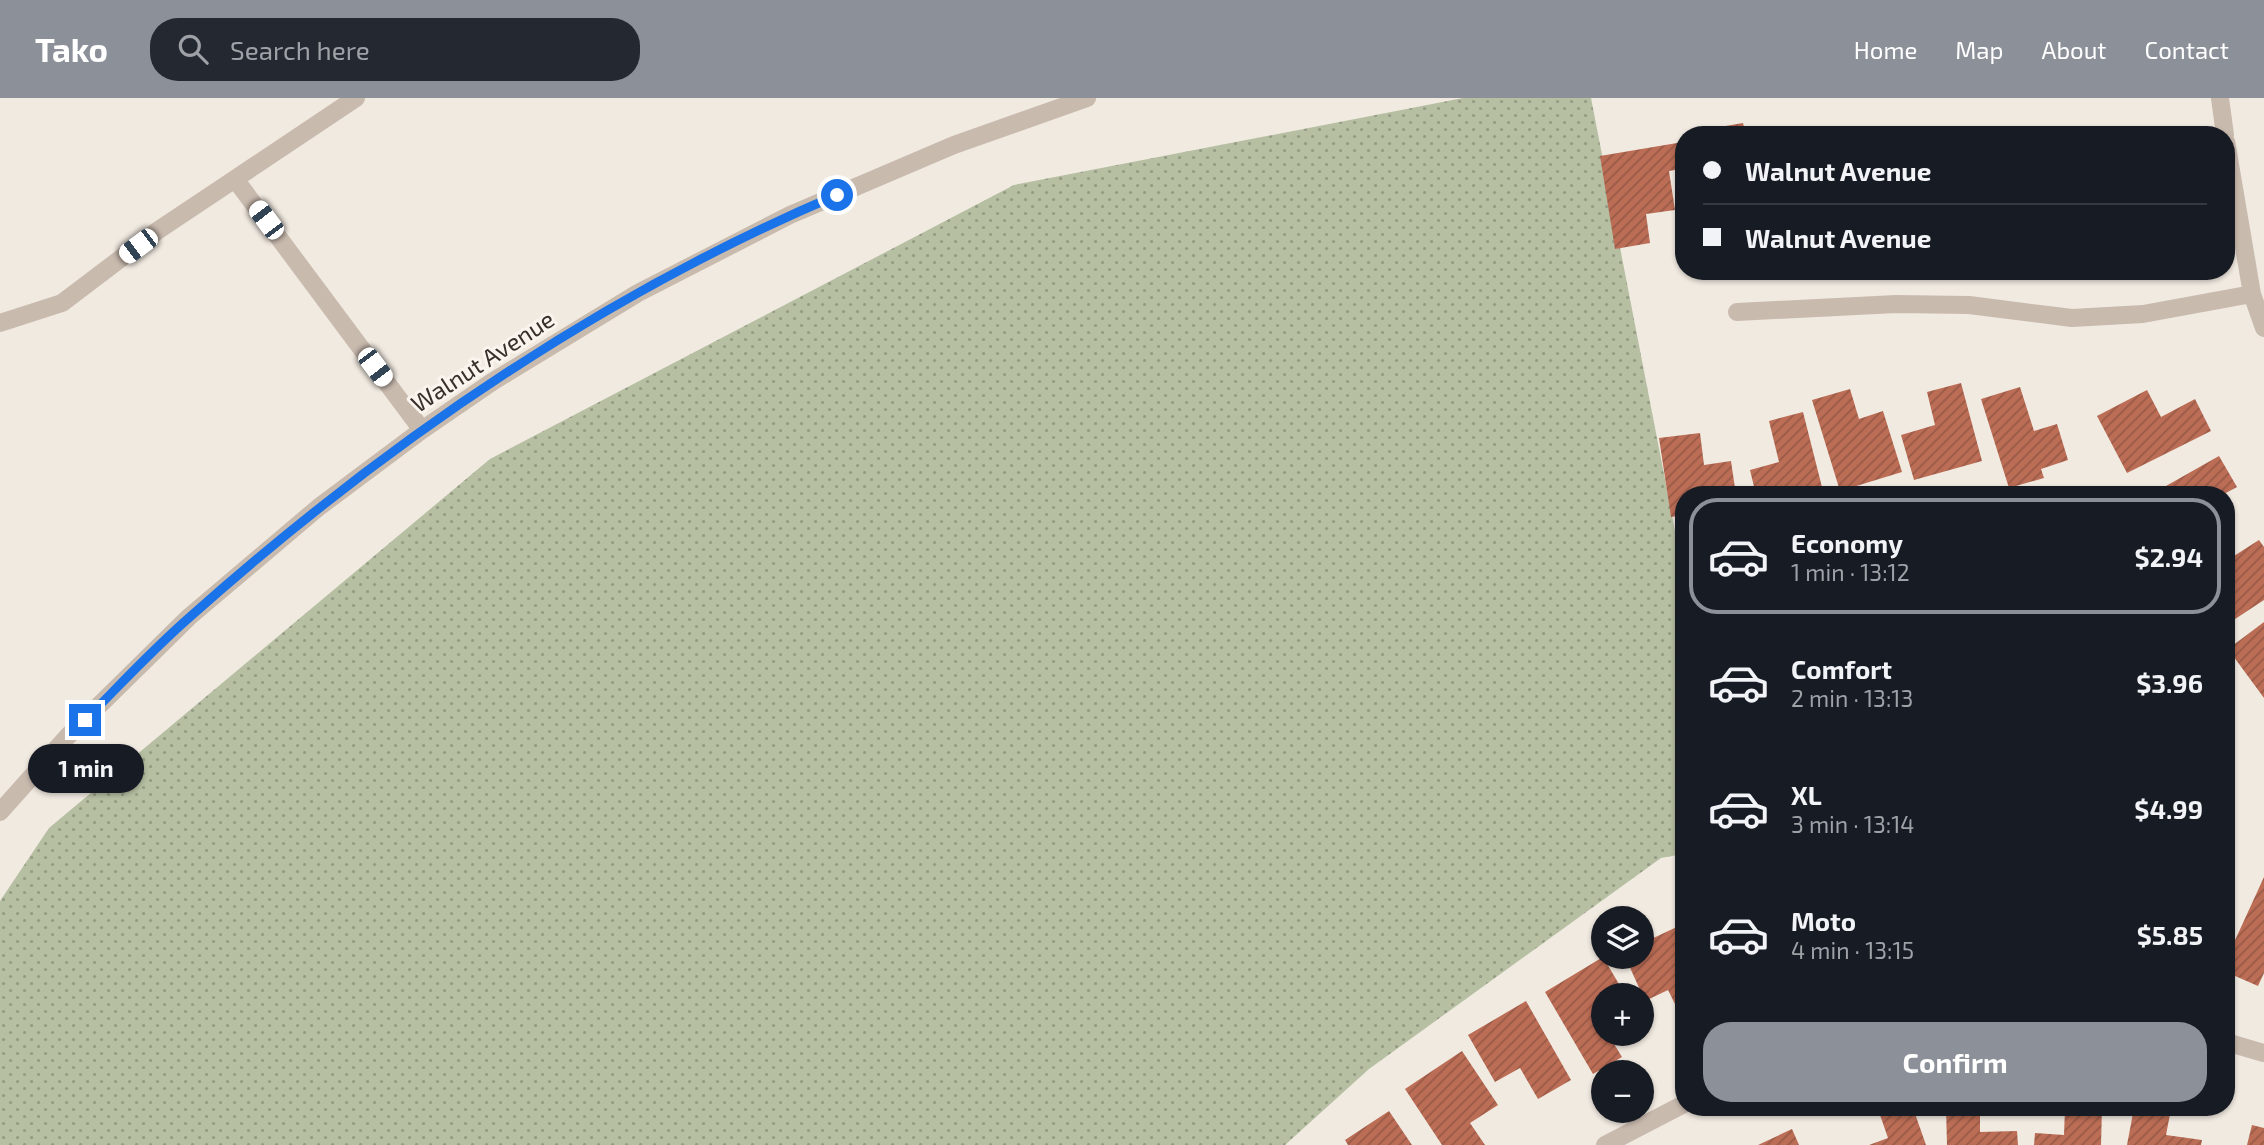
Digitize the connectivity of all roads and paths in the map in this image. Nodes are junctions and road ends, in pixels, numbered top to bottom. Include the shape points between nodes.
1 (356, 98) edge
2 (1087, 98) edge
3 (2220, 98) edge
4 (2224, 126) edge
5 (235, 179) junction
6 (2235, 194) edge
7 (2252, 294) junction
8 (1737, 312) dead end
9 (0, 323) edge
10 (2264, 328) edge
11 (422, 430) junction
12 (0, 812) edge
13 (2235, 1045) edge
14 (2264, 1053) edge
15 (1675, 1109) edge
16 (1605, 1145) edge

1 - 5 street
2 - 11 street, Walnut Avenue via 954,145 790,215 638,293
3 - 4 street
5 - 9 street via 62,303
5 - 11 street
6 - 7 street
7 - 8 street via 2143,314 2072,318 1969,305
7 - 10 street
11 - 12 street, Walnut Avenue via 319,507 189,617 67,737
13 - 14 street
15 - 16 street

